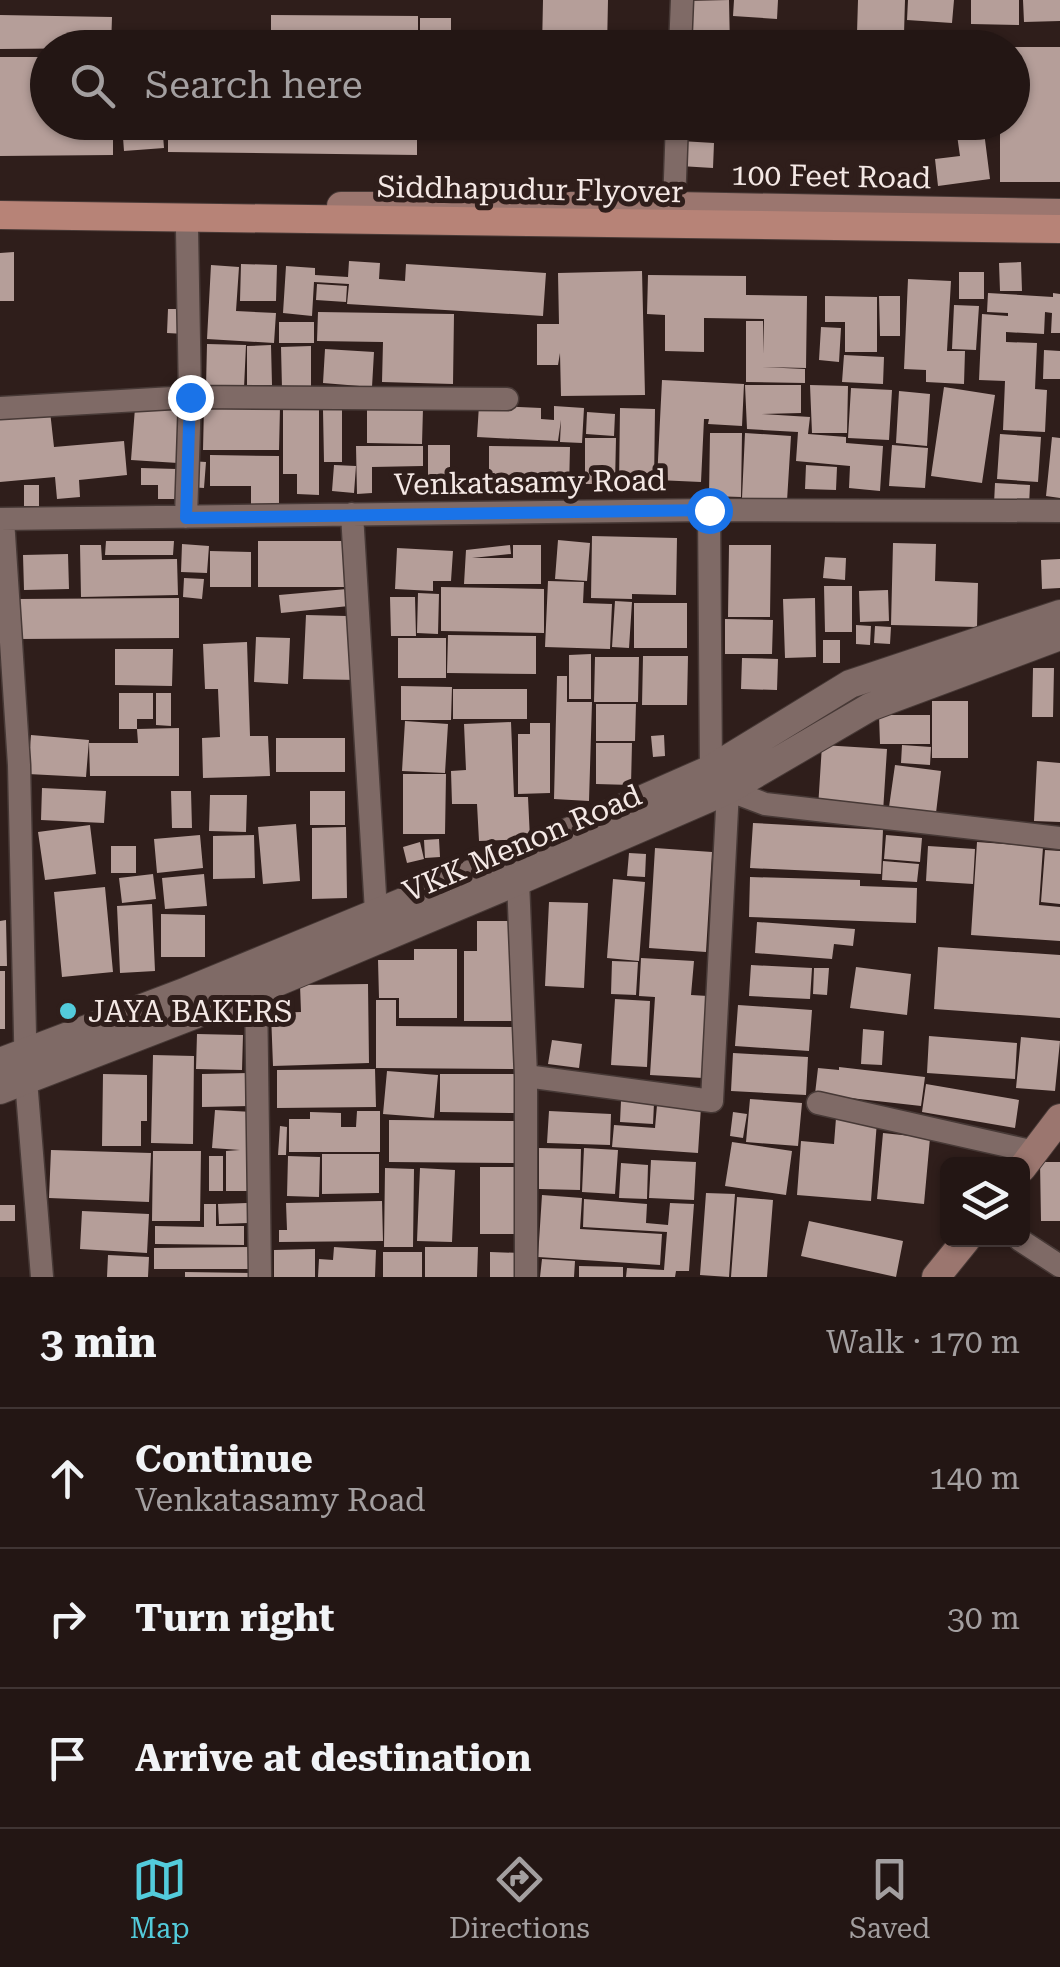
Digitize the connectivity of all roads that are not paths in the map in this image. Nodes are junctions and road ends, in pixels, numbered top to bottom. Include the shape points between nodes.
1 (682, 0) edge
2 (681, 30) edge
3 (676, 140) edge
4 (0, 204) edge
5 (674, 206) junction
6 (1060, 213) edge
7 (0, 215) edge
8 (0, 227) edge
9 (187, 229) junction
10 (1060, 230) edge
11 (1060, 238) edge
12 (190, 397) junction
13 (507, 399) dead end
14 (0, 408) edge
15 (709, 510) junction
16 (1060, 512) edge
17 (352, 514) junction
18 (186, 518) junction
19 (2, 519) edge
20 (1060, 614) edge
21 (1060, 636) edge
22 (9, 766) edge
23 (719, 779) junction
24 (1060, 838) edge
25 (518, 881) junction
26 (376, 911) junction
27 (252, 978) junction
28 (13, 1071) edge
29 (526, 1076) junction
30 (818, 1103) dead end
31 (1060, 1118) edge
32 (1018, 1157) edge
33 (1030, 1159) edge
34 (1030, 1246) edge
35 (960, 1247) edge
36 (1060, 1266) edge
37 (42, 1277) edge
38 (260, 1277) edge
39 (526, 1277) edge
40 (936, 1277) edge

1 - 2 street
3 - 5 street
4 - 5 main road, 100 Feet Road
5 - 6 main road, 100 Feet Road
7 - 10 main road, Siddhapudur Flyover
8 - 9 main road
9 - 11 main road
9 - 12 street
12 - 13 street
12 - 14 street
12 - 18 street
15 - 16 street, Venkatasamy Road
15 - 17 street, Venkatasamy Road
15 - 23 street
17 - 18 street, Venkatasamy Road
17 - 26 street
18 - 19 street, Venkatasamy Road
19 - 22 street
20 - 23 street, VKK Menon Road via 850,684
21 - 23 street, VKK Menon Road via 870,707
22 - 28 street
23 - 24 street via 765,804
23 - 25 street, VKK Menon Road
23 - 26 street, VKK Menon Road
23 - 29 street via 712,1101
25 - 27 street, VKK Menon Road
25 - 29 street
26 - 27 street, VKK Menon Road
27 - 28 street, VKK Menon Road
27 - 38 street
28 - 37 street
29 - 39 street
30 - 32 street
31 - 33 main road
34 - 36 street
35 - 40 main road

